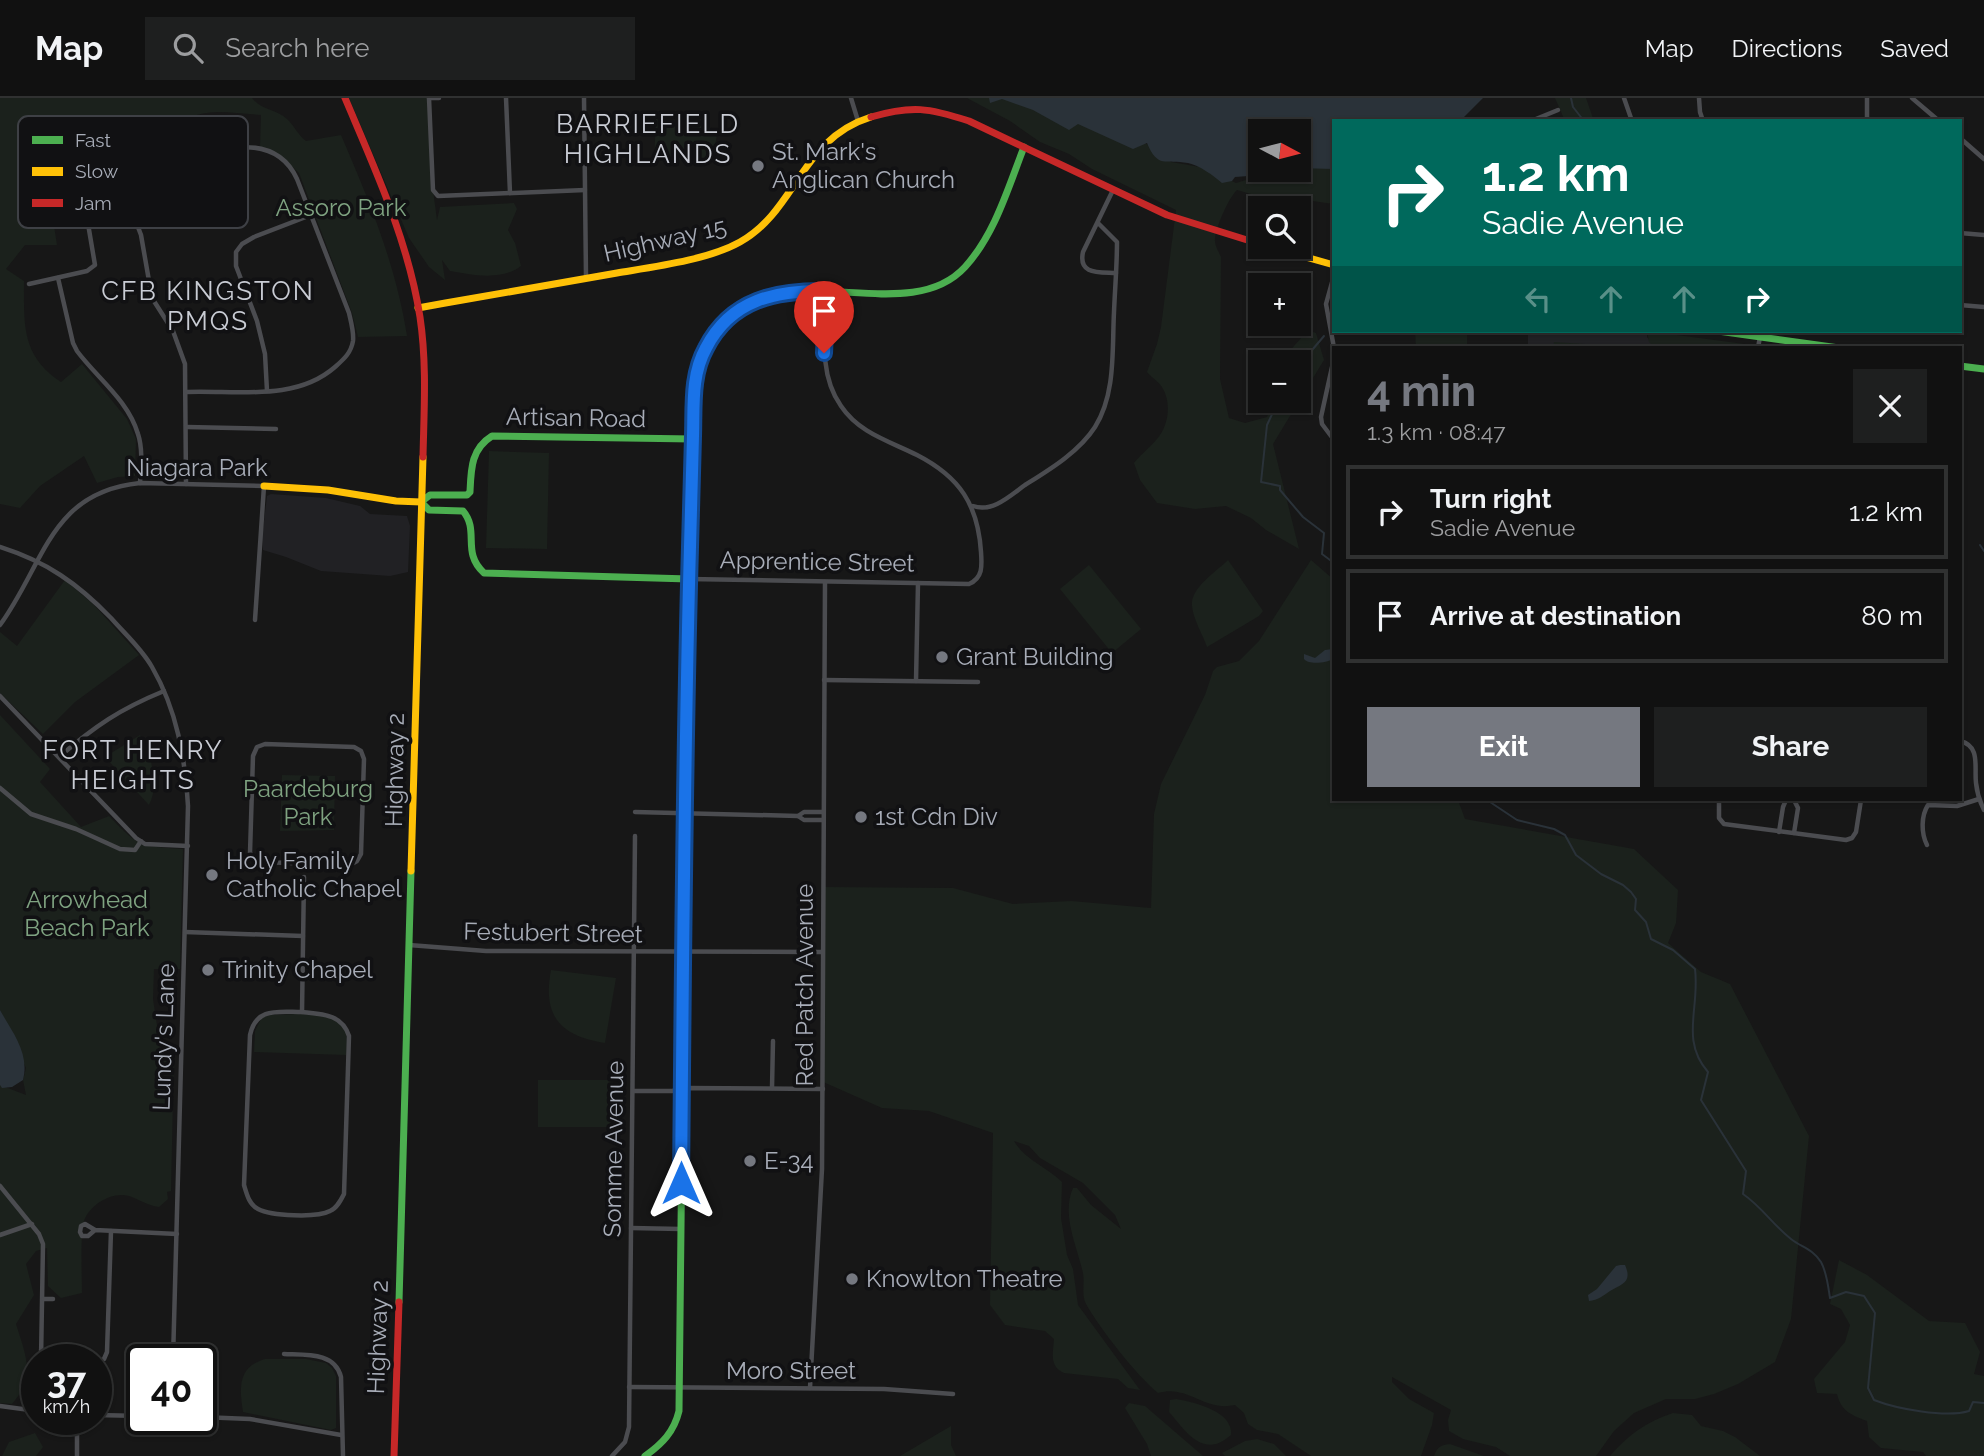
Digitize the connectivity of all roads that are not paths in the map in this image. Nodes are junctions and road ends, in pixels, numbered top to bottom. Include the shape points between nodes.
1 (345, 98) edge
2 (429, 98) edge
3 (439, 98) edge
4 (506, 98) edge
5 (584, 98) edge
6 (851, 98) edge
7 (1624, 98) edge
8 (1699, 98) edge
9 (1867, 98) edge
10 (1912, 98) edge
11 (1558, 110) dead end
12 (1536, 119) edge
13 (1631, 119) edge
14 (1702, 119) edge
15 (1867, 119) edge
16 (1937, 119) edge
17 (858, 121) junction
18 (1962, 140) edge
19 (248, 147) edge
20 (1024, 147) junction
21 (1984, 159) edge
22 (1113, 189) junction
23 (585, 190) junction
24 (510, 193) junction
25 (311, 215) junction
26 (1098, 223) junction
27 (90, 228) edge
28 (138, 228) edge
29 (1962, 233) edge
30 (1984, 235) edge
31 (1248, 240) edge
32 (1311, 259) edge
33 (1332, 264) edge
34 (1116, 273) junction
35 (586, 277) junction
36 (58, 278) junction
37 (1332, 281) edge
38 (29, 284) dead end
39 (827, 291) junction
40 (1962, 305) edge
41 (1984, 307) edge
42 (418, 308) junction
43 (1760, 334) edge
44 (1334, 346) edge
45 (1828, 346) edge
46 (1962, 366) edge
47 (1332, 367) edge
48 (1984, 369) edge
49 (267, 391) junction
50 (187, 392) junction
51 (187, 427) junction
52 (276, 429) dead end
53 (1332, 438) edge
54 (693, 439) junction
55 (140, 483) junction
56 (186, 484) junction
57 (264, 486) junction
58 (421, 502) junction
59 (972, 505) junction
60 (985, 509) junction
61 (978, 522) junction
62 (0, 547) edge
63 (38, 560) junction
64 (689, 579) junction
65 (825, 582) junction
66 (918, 583) junction
67 (254, 620) dead end
68 (0, 625) edge
69 (824, 680) junction
70 (916, 681) junction
71 (978, 682) dead end
72 (164, 691) junction
73 (0, 696) edge
74 (1962, 742) edge
75 (59, 757) junction
76 (0, 788) edge
77 (1979, 799) junction
78 (1718, 801) edge
79 (1786, 801) edge
80 (1794, 801) edge
81 (1861, 801) edge
82 (1984, 810) edge
83 (823, 812) junction
84 (635, 813) dead end
85 (686, 814) junction
86 (798, 816) junction
87 (823, 820) junction
88 (1779, 832) junction
89 (1794, 833) junction
90 (635, 836) dead end
91 (141, 841) junction
92 (1927, 845) dead end
93 (188, 846) junction
94 (294, 864) joint
95 (304, 877) dead end
96 (185, 932) junction
97 (303, 936) junction
98 (410, 945) junction
99 (633, 952) junction
100 (683, 952) junction
101 (822, 952) junction
102 (302, 1012) junction
103 (773, 1041) dead end
104 (772, 1088) junction
105 (682, 1089) junction
106 (823, 1089) junction
107 (633, 1091) junction
108 (0, 1186) edge
109 (32, 1224) junction
110 (631, 1228) junction
111 (681, 1228) junction
112 (95, 1230) dead end
113 (111, 1231) junction
114 (177, 1234) junction
115 (0, 1235) edge
116 (43, 1299) junction
117 (53, 1299) dead end
118 (41, 1344) edge
119 (107, 1344) edge
120 (174, 1344) edge
121 (284, 1354) dead end
122 (629, 1387) junction
123 (680, 1388) junction
124 (810, 1388) junction
125 (953, 1394) dead end
126 (0, 1406) edge
127 (21, 1408) edge
128 (217, 1418) edge
129 (77, 1435) edge
130 (341, 1435) junction
131 (76, 1456) edge
132 (343, 1456) edge
133 (394, 1456) edge
134 (612, 1456) edge
135 (645, 1456) edge

1 - 42 main road, Highway 2 via 395,222
2 - 3 street
2 - 24 street via 432,190 438,196
4 - 24 street
5 - 23 street
6 - 17 street
7 - 13 street
8 - 14 street
9 - 15 street
10 - 16 street
11 - 12 street
17 - 20 main road, Highway 15 via 901,108 939,111
17 - 35 main road, Highway 15 via 817,151 776,212 742,241 723,251
18 - 21 street
19 - 25 street via 281,158 293,170
20 - 22 main road, Highway 15
20 - 39 main road via 979,250 950,281 916,293
22 - 26 street
22 - 31 main road, Highway 15 via 1167,215
23 - 24 street
23 - 35 street
25 - 49 street via 254,237 236,252 236,266 265,354
25 - 49 street via 349,313 353,339 347,356 323,378 295,389
26 - 34 street via 1117,242
26 - 34 street via 1081,261 1089,271
27 - 36 street via 95,265
28 - 50 street via 152,298 179,344
29 - 30 street
32 - 33 main road
34 - 60 street via 1111,382 1094,429 1073,452 1039,477
35 - 42 main road, Highway 15
36 - 38 street
36 - 55 street via 77,351 133,421 141,448
37 - 44 street via 1325,304
39 - 54 main road via 771,295 724,322 698,365
39 - 59 street via 827,377 842,408 868,433 918,456 949,477
40 - 41 street
42 - 58 main road, Highway 2 via 425,392
43 - 45 main road
46 - 48 main road
47 - 53 street via 1321,417
49 - 50 street
50 - 51 street
51 - 52 street
51 - 56 street
54 - 58 main road, Artisan Road via 492,436 474,452 467,495 430,495
54 - 64 main road
55 - 56 street, Niagara Park
55 - 63 street, Niagara Park via 102,491 80,503 55,531
56 - 57 street, Niagara Park
57 - 58 main road, Niagara Park via 328,489
57 - 67 street
58 - 64 main road, Apprentice Street via 429,510 467,513 471,560 484,573
58 - 98 main road, Highway 2
59 - 60 street
59 - 61 street, Apprentice Street
60 - 61 street
61 - 66 street, Apprentice Street via 982,564 976,581
62 - 63 street, Lundy's Lane
63 - 68 street, Niagara Park
63 - 72 street, Lundy's Lane via 93,599 152,666
64 - 65 street, Apprentice Street
64 - 85 main road
65 - 66 street, Apprentice Street
65 - 69 street, Red Patch Avenue
66 - 70 street
69 - 70 street
69 - 83 street, Red Patch Avenue
70 - 71 street
72 - 75 street via 113,714
72 - 93 street, Lundy's Lane via 182,746
73 - 75 street
74 - 77 street via 1974,751
75 - 91 street
76 - 91 street via 31,814 120,849 135,850
77 - 82 street
77 - 92 street via 1957,806 1928,805 1922,836
78 - 88 street via 1724,824
79 - 88 street
80 - 89 street via 1798,808
81 - 89 street via 1852,838
83 - 86 street
83 - 87 street, Red Patch Avenue
84 - 85 street
85 - 86 street
85 - 100 main road
86 - 87 street
87 - 101 street, Red Patch Avenue
88 - 89 street
90 - 99 street, Somme Avenue
91 - 93 street
93 - 96 street, Lundy's Lane
94 - 94 street via 350,865 361,854 364,758 354,747 257,747 250,853 260,862
95 - 97 street
96 - 97 street
96 - 114 street, Lundy's Lane
97 - 102 street
98 - 99 street, Festubert Street
98 - 133 main road, Highway 2
99 - 100 street, Festubert Street
99 - 107 street, Somme Avenue
100 - 101 street, Festubert Street
100 - 105 main road
101 - 106 street, Red Patch Avenue
102 - 102 street via 261,1016 253,1022 250,1035 244,1185 256,1208 271,1214 321,1214 334,1210 344,1194 349,1036 333,1016
103 - 104 street
104 - 105 street
104 - 106 street
105 - 107 street
105 - 111 main road
106 - 124 street, Red Patch Avenue
107 - 110 street, Somme Avenue
108 - 109 street
109 - 115 street
109 - 116 street via 43,1244
110 - 111 street
110 - 122 street, Somme Avenue
111 - 123 main road
112 - 113 street
113 - 114 street
113 - 119 street
114 - 120 street, Lundy's Lane
116 - 117 street
116 - 118 street
121 - 130 street via 325,1357 338,1368
122 - 123 street, Moro Street
122 - 134 street, Somme Avenue via 628,1435
123 - 124 street, Moro Street
123 - 135 main road via 673,1432
124 - 125 street, Moro Street
126 - 127 street
128 - 130 street
129 - 131 street
130 - 132 street

